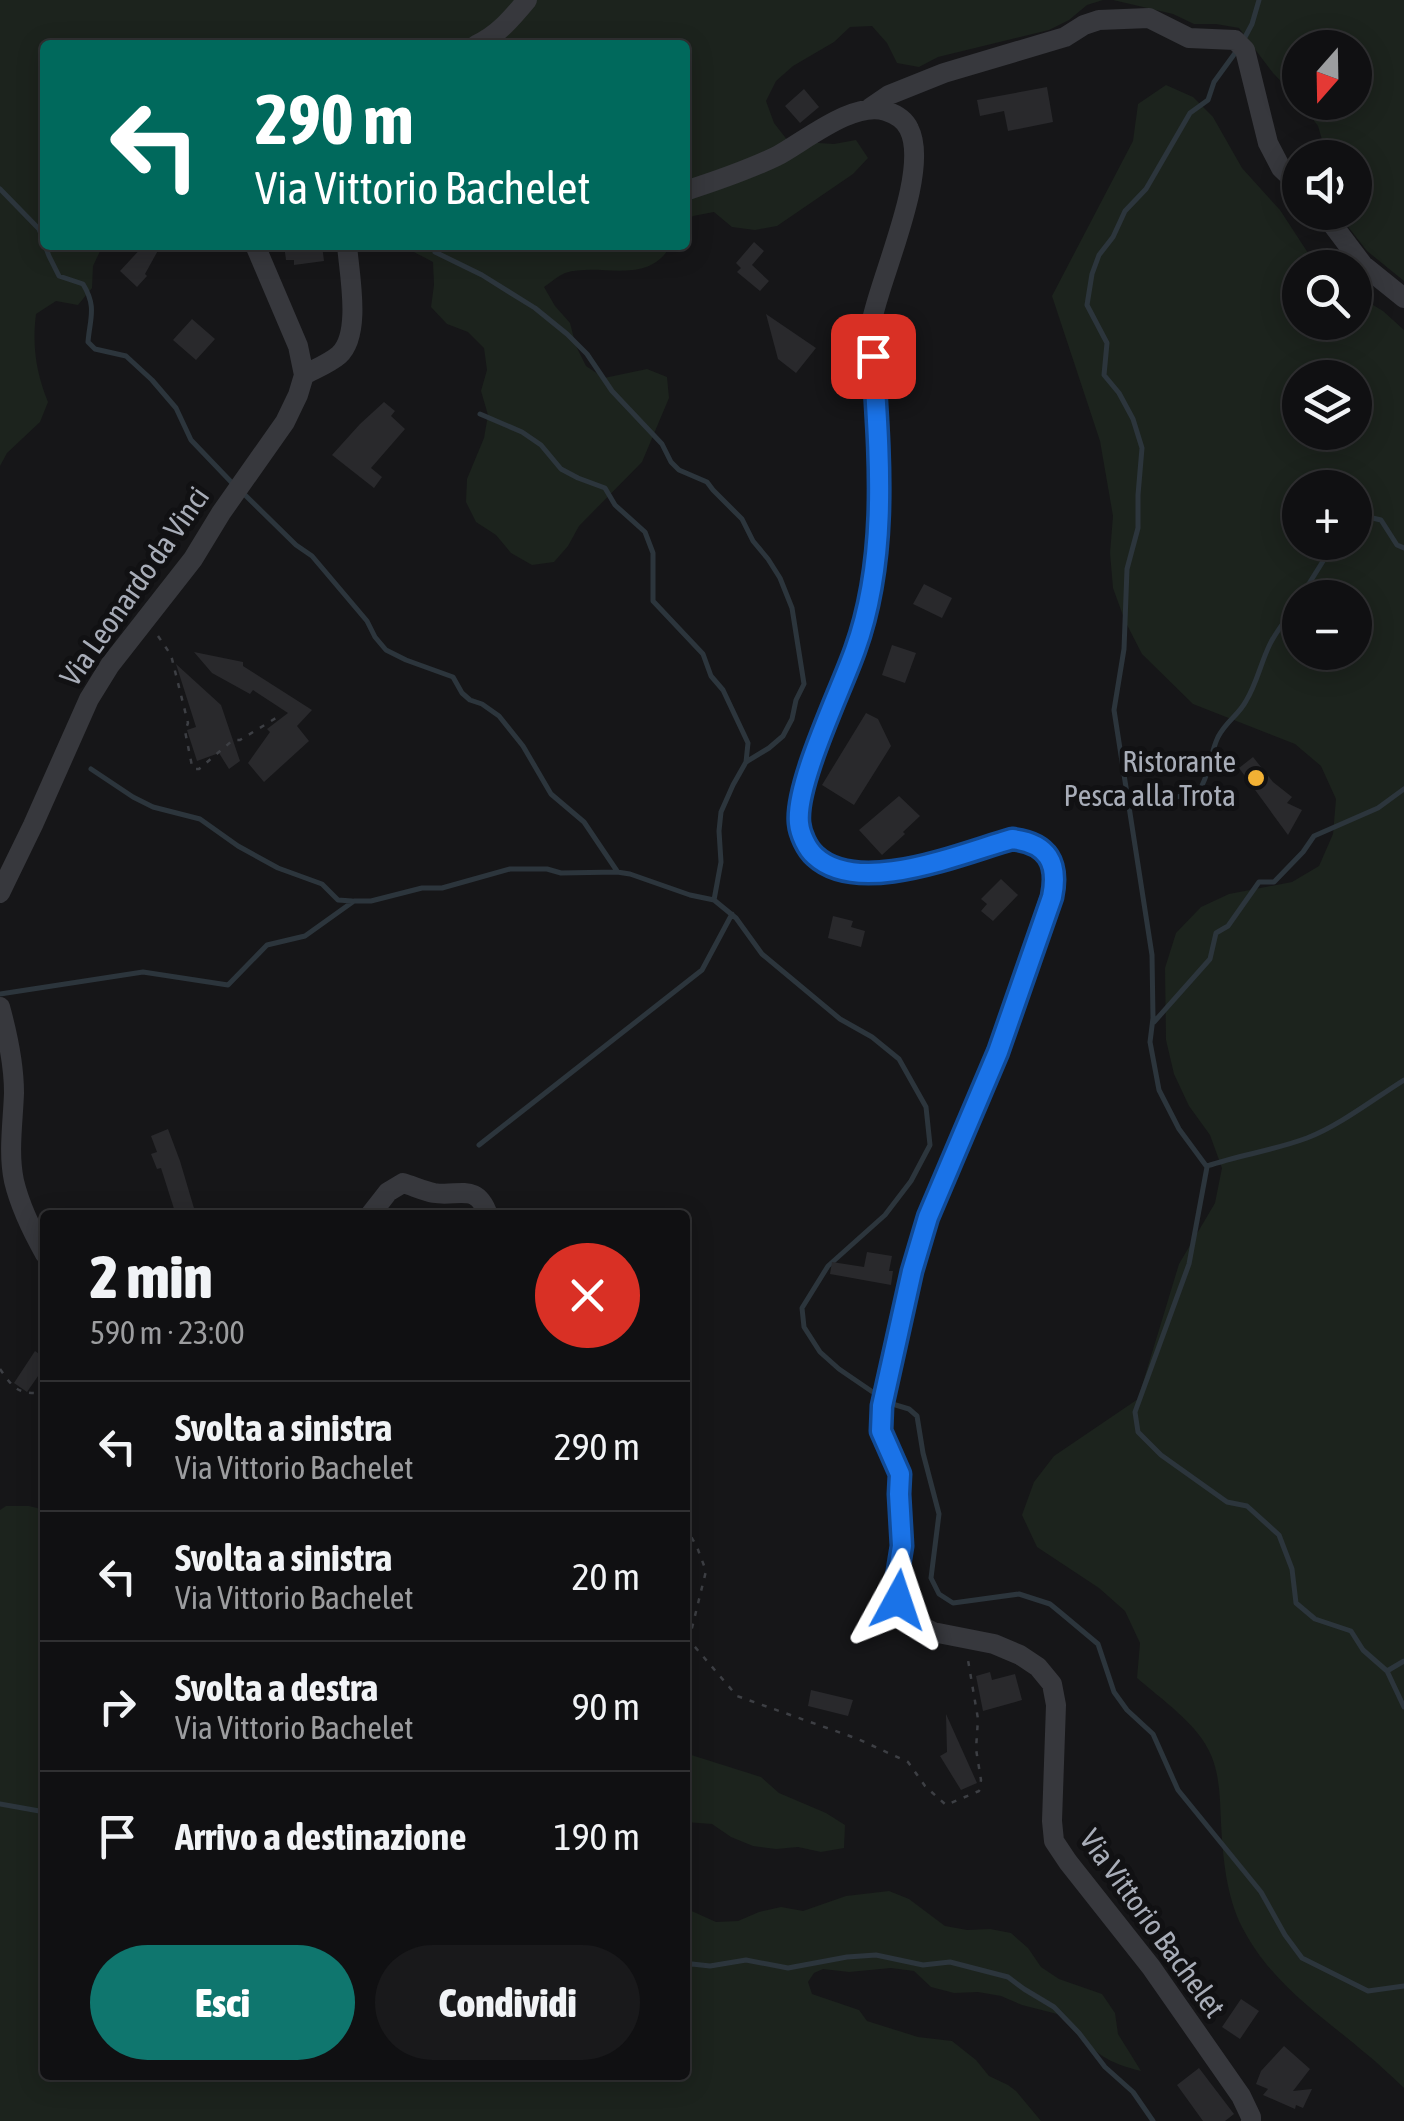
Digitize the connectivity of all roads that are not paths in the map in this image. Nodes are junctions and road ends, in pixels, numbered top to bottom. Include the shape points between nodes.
1 (527, 0) edge
2 (487, 40) edge
3 (870, 108) junction
4 (1282, 170) edge
5 (690, 189) edge
6 (1337, 230) edge
7 (257, 250) edge
8 (347, 250) edge
9 (1404, 298) edge
10 (304, 375) junction
11 (0, 893) edge
12 (0, 1007) edge
13 (374, 1210) edge
14 (486, 1210) edge
15 (40, 1246) edge
16 (1251, 2119) edge

1 - 2 street
3 - 4 street via 889,94 1065,37 1091,22 1149,18 1190,38 1235,40 1245,50 1268,143
3 - 5 street via 777,156
3 - 16 street, Via Vittorio Bachelet via 902,120 913,149 910,192 871,325 877,548 861,632 810,770 799,825 815,856 860,874 893,872 1012,839 1042,848 1056,881 998,1052 928,1217 882,1406 881,1431 900,1474 898,1600 909,1620 1020,1654 1052,1684 1054,1841 1151,1967
6 - 9 street via 1364,266
7 - 10 street
8 - 10 street via 350,338 339,355
10 - 11 street, Via Leonardo da Vinci via 286,422 88,699
12 - 15 street via 11,1047 14,1181
13 - 14 street via 403,1183 471,1194

